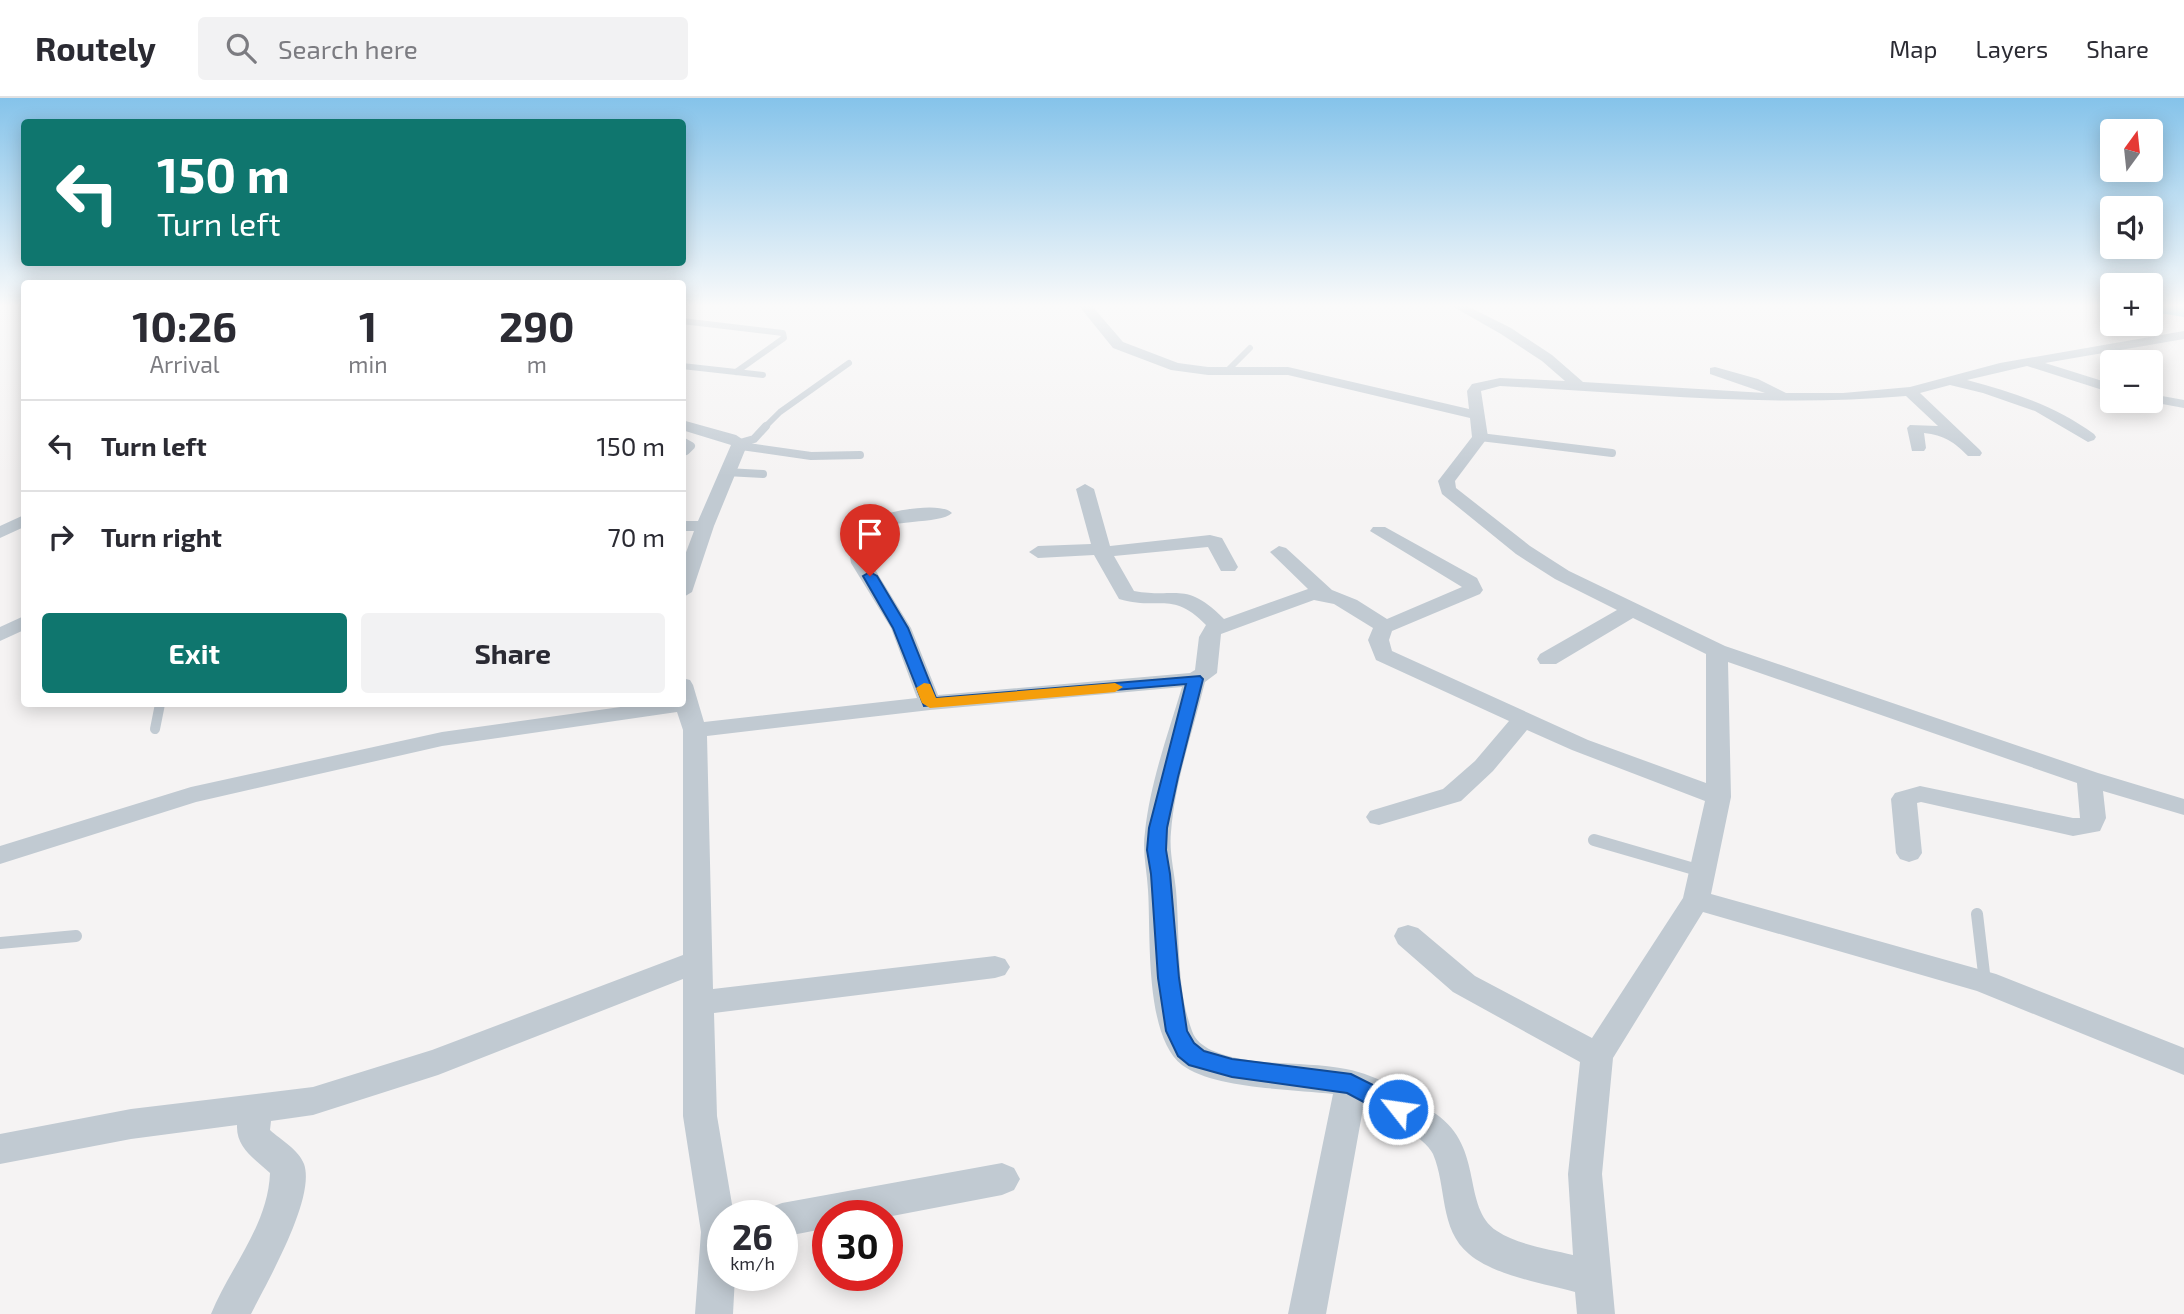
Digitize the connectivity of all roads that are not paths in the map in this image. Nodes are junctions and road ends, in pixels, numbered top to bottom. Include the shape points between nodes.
1 (750, 363) edge
2 (849, 363) dead end
3 (1164, 363) edge
4 (1235, 363) edge
5 (1552, 363) edge
6 (2023, 363) edge
7 (2028, 363) edge
8 (686, 366) edge
9 (1229, 369) junction
10 (1715, 371) dead end
11 (736, 372) junction
12 (763, 375) dead end
13 (1948, 380) junction
14 (1578, 385) junction
15 (2100, 385) edge
16 (1910, 391) junction
17 (1790, 398) junction
18 (2163, 400) edge
19 (2184, 404) edge
20 (1479, 426) junction
21 (686, 431) edge
22 (686, 435) edge
23 (1954, 435) junction
24 (2088, 437) dead end
25 (739, 444) junction
26 (1917, 448) dead end
27 (686, 451) dead end
28 (1612, 453) dead end
29 (1974, 453) dead end
30 (860, 455) dead end
31 (726, 472) junction
32 (763, 474) dead end
33 (1085, 489) dead end
34 (943, 513) dead end
35 (21, 522) edge
36 (686, 526) edge
37 (705, 526) junction
38 (1380, 531) dead end
39 (0, 533) edge
40 (1102, 550) junction
41 (1038, 552) dead end
42 (1279, 552) dead end
43 (1228, 567) dead end
44 (686, 581) edge
45 (1324, 593) junction
46 (1633, 609) junction
47 (21, 624) edge
48 (1219, 626) junction
49 (1385, 627) junction
50 (0, 635) edge
51 (1717, 652) junction
52 (1548, 659) dead end
53 (1195, 679) junction
54 (930, 703) junction
55 (688, 706) edge
56 (159, 707) edge
57 (681, 707) edge
58 (1523, 720) junction
59 (155, 729) dead end
60 (2088, 779) junction
61 (1718, 797) junction
62 (2184, 807) edge
63 (1379, 817) dead end
64 (1594, 839) dead end
65 (1909, 853) dead end
66 (0, 855) edge
67 (1700, 886) junction
68 (1978, 914) dead end
69 (76, 936) dead end
70 (1408, 936) dead end
71 (0, 943) edge
72 (697, 962) junction
73 (995, 968) dead end
74 (1985, 982) junction
75 (698, 1003) junction
76 (1597, 1056) junction
77 (2184, 1062) edge
78 (1351, 1084) junction
79 (257, 1108) junction
80 (0, 1149) edge
81 (1002, 1180) dead end
82 (715, 1200) edge
83 (798, 1217) edge
84 (1593, 1279) junction
85 (716, 1291) edge
86 (230, 1314) edge
87 (714, 1314) edge
88 (1307, 1314) edge
89 (1596, 1314) edge

1 - 11 lane
2 - 25 lane via 780,412 754,439
3 - 9 street via 1208,371
4 - 9 lane
5 - 14 street
6 - 13 street
7 - 15 street
8 - 11 lane
9 - 20 street via 1288,371
10 - 17 street
11 - 12 lane
13 - 16 street
13 - 24 street via 2035,405
14 - 17 street
14 - 20 street via 1477,387
16 - 17 street
16 - 23 street
18 - 19 street
20 - 28 lane
20 - 46 street via 1446,481 1448,490 1552,569
21 - 25 street
22 - 27 lane via 691,446
23 - 26 street via 1915,428
23 - 29 street
25 - 30 lane via 811,456
25 - 31 street
31 - 32 lane
31 - 37 street
33 - 40 street
34 - 54 street via 879,521 855,532 861,563 901,628
35 - 39 street
36 - 37 street
37 - 44 street
38 - 49 street via 1473,586 1471,592
40 - 41 street
40 - 43 street via 1210,541
40 - 48 street via 1126,595 1144,600 1183,599
42 - 45 street
45 - 48 street via 1299,597
45 - 49 street
46 - 51 street
46 - 52 street
47 - 50 street
48 - 53 street via 1209,637 1206,673
49 - 58 street via 1378,641 1384,655
51 - 60 street
51 - 61 street
53 - 54 street
53 - 78 street via 1158,828 1168,978 1177,1031 1197,1058 1232,1068
54 - 55 street
55 - 72 street
56 - 59 lane
57 - 66 street via 442,739 191,795
58 - 61 street
58 - 63 street via 1452,795
60 - 62 street
60 - 65 street via 2091,825 2073,827 1910,795 1904,799
61 - 67 street
64 - 67 lane
67 - 74 street
67 - 76 street
68 - 74 lane
69 - 71 lane
70 - 76 street via 1464,984
72 - 75 street
72 - 79 street via 354,1090
73 - 75 street
74 - 77 street
75 - 82 street via 700,1116
76 - 84 street via 1585,1174
78 - 84 street via 1440,1135 1449,1152 1468,1228 1483,1244
78 - 88 street
79 - 80 street via 131,1124
79 - 86 street via 254,1137 288,1167 289,1179 278,1217
81 - 83 street
84 - 89 street
85 - 87 street

